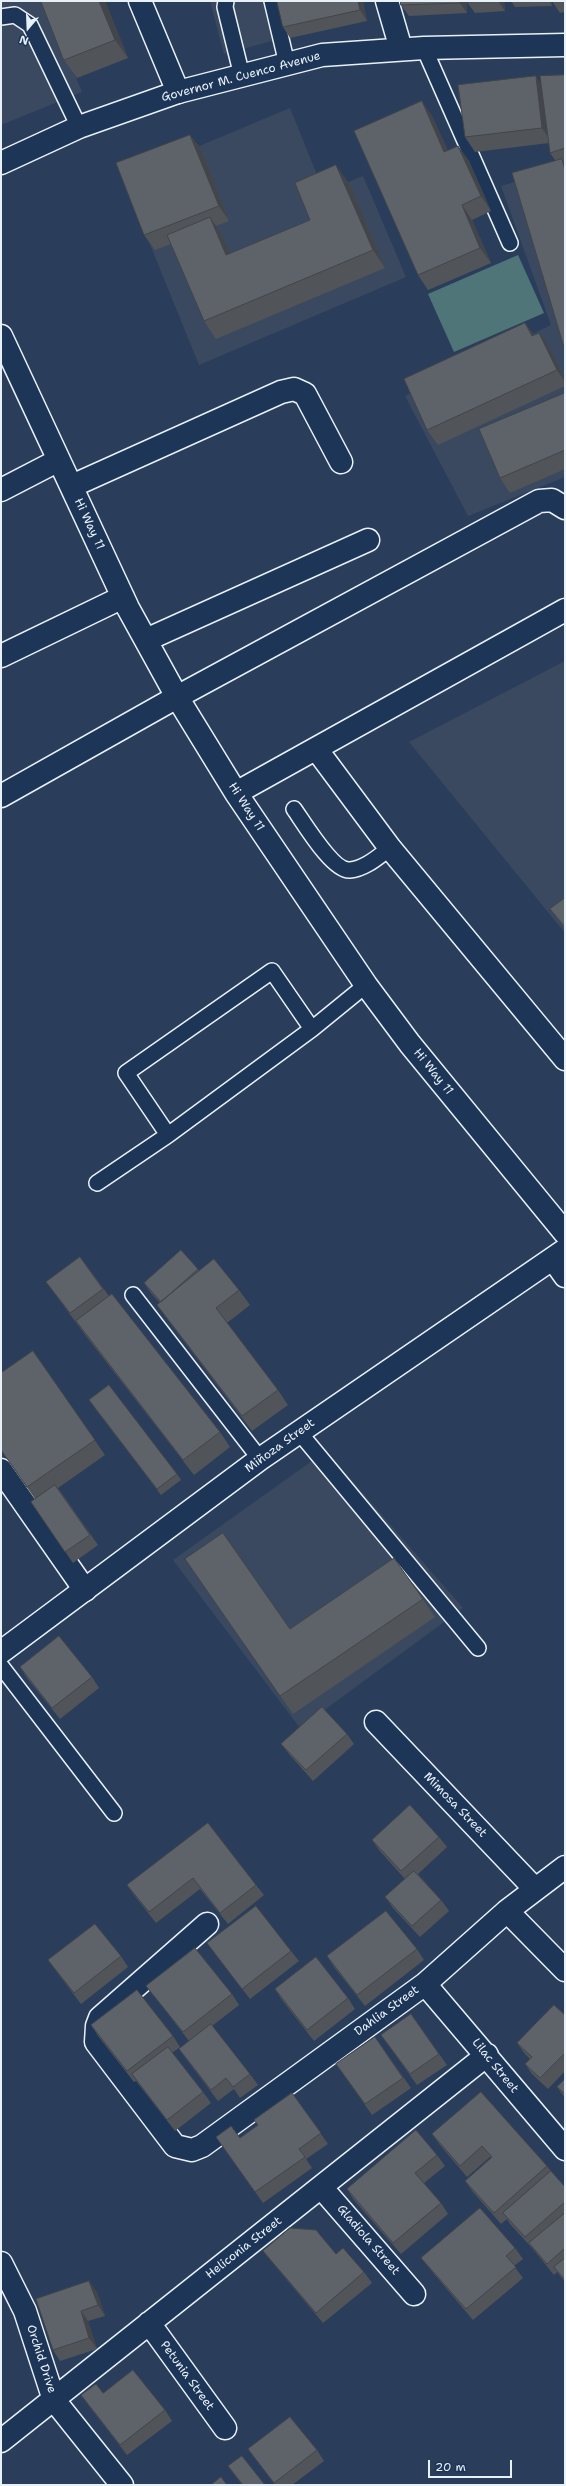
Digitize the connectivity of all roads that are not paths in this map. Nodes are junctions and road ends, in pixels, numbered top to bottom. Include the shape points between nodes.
1 (140, 1) edge
2 (226, 1) edge
3 (272, 1) edge
4 (387, 1) edge
5 (1, 17) edge
6 (565, 45) edge
7 (424, 48) junction
8 (400, 49) junction
9 (287, 64) junction
10 (242, 76) junction
11 (178, 92) junction
12 (79, 127) junction
13 (1, 163) edge
14 (510, 243) dead end
15 (1, 336) edge
16 (59, 460) junction
17 (341, 462) dead end
18 (72, 486) junction
19 (1, 490) edge
20 (565, 508) edge
21 (368, 540) dead end
22 (123, 597) junction
23 (565, 610) edge
24 (146, 640) junction
25 (1, 656) edge
26 (176, 697) junction
27 (317, 750) junction
28 (236, 793) junction
29 (1, 796) edge
30 (294, 809) dead end
31 (390, 848) junction
32 (366, 985) junction
33 (312, 1029) junction
34 (565, 1059) edge
35 (168, 1134) junction
36 (97, 1183) dead end
37 (565, 1233) edge
38 (561, 1261) edge
39 (133, 1295) dead end
40 (299, 1432) junction
41 (260, 1459) junction
42 (1, 1470) edge
43 (85, 1590) junction
44 (478, 1648) dead end
45 (1, 1652) edge
46 (1, 1666) edge
47 (376, 1722) dead end
48 (114, 1813) dead end
49 (565, 1867) edge
50 (535, 1889) junction
51 (507, 1910) junction
52 (207, 1924) dead end
53 (565, 1970) edge
54 (425, 1984) junction
55 (487, 2055) junction
56 (565, 2149) edge
57 (321, 2187) junction
58 (1, 2263) edge
59 (414, 2294) dead end
60 (149, 2323) junction
61 (54, 2400) junction
62 (225, 2428) dead end
63 (1, 2441) edge
64 (122, 2485) edge

1 - 11 street
2 - 10 lane via 225,7
3 - 9 lane
4 - 8 street
5 - 12 lane via 15,15 30,25
6 - 7 street, Governor M. Cuenco Avenue
7 - 8 street, Governor M. Cuenco Avenue
7 - 14 lane
8 - 9 street, Governor M. Cuenco Avenue via 322,55
9 - 10 street, Governor M. Cuenco Avenue
10 - 11 street, Governor M. Cuenco Avenue
11 - 12 street, Governor M. Cuenco Avenue
12 - 13 street, Governor M. Cuenco Avenue
15 - 16 street, Hi Way 11
16 - 18 street, Hi Way 11
16 - 19 street
17 - 18 street via 305,394 294,389 280,392
18 - 22 street, Hi Way 11
20 - 26 street via 552,500 539,502
21 - 24 street
22 - 24 street, Hi Way 11
22 - 25 street
23 - 27 street
24 - 26 street, Hi Way 11
26 - 28 street, Hi Way 11
26 - 29 street
27 - 28 street
27 - 31 street
28 - 32 street, Hi Way 11
30 - 31 lane via 337,867 350,871 363,866
31 - 34 street
32 - 33 lane
32 - 37 street, Hi Way 11 via 410,1044
33 - 35 lane
33 - 35 lane via 272,971 126,1073
35 - 36 lane
38 - 40 street, Miñoza Street
39 - 41 lane
40 - 41 street, Miñoza Street
40 - 44 lane
41 - 43 street, Miñoza Street
42 - 43 street
43 - 45 street, Miñoza Street
46 - 48 lane
47 - 50 street, Mimosa Street
49 - 50 street, Dahlia Street
50 - 51 street, Dahlia Street
51 - 53 street
51 - 54 street, Dahlia Street
52 - 54 street, Dahlia Street via 100,2018 96,2032 96,2042 176,2146 192,2150 202,2146
54 - 55 street, Lilac Street
55 - 56 street, Lilac Street
55 - 57 street, Heliconia Street
57 - 59 street, Gladiola Street
57 - 60 street, Heliconia Street
58 - 61 street, Orchid Drive via 25,2310
60 - 61 street, Heliconia Street
60 - 62 street, Petunia Street
61 - 63 street, Heliconia Street
61 - 64 street, Orchid Drive

